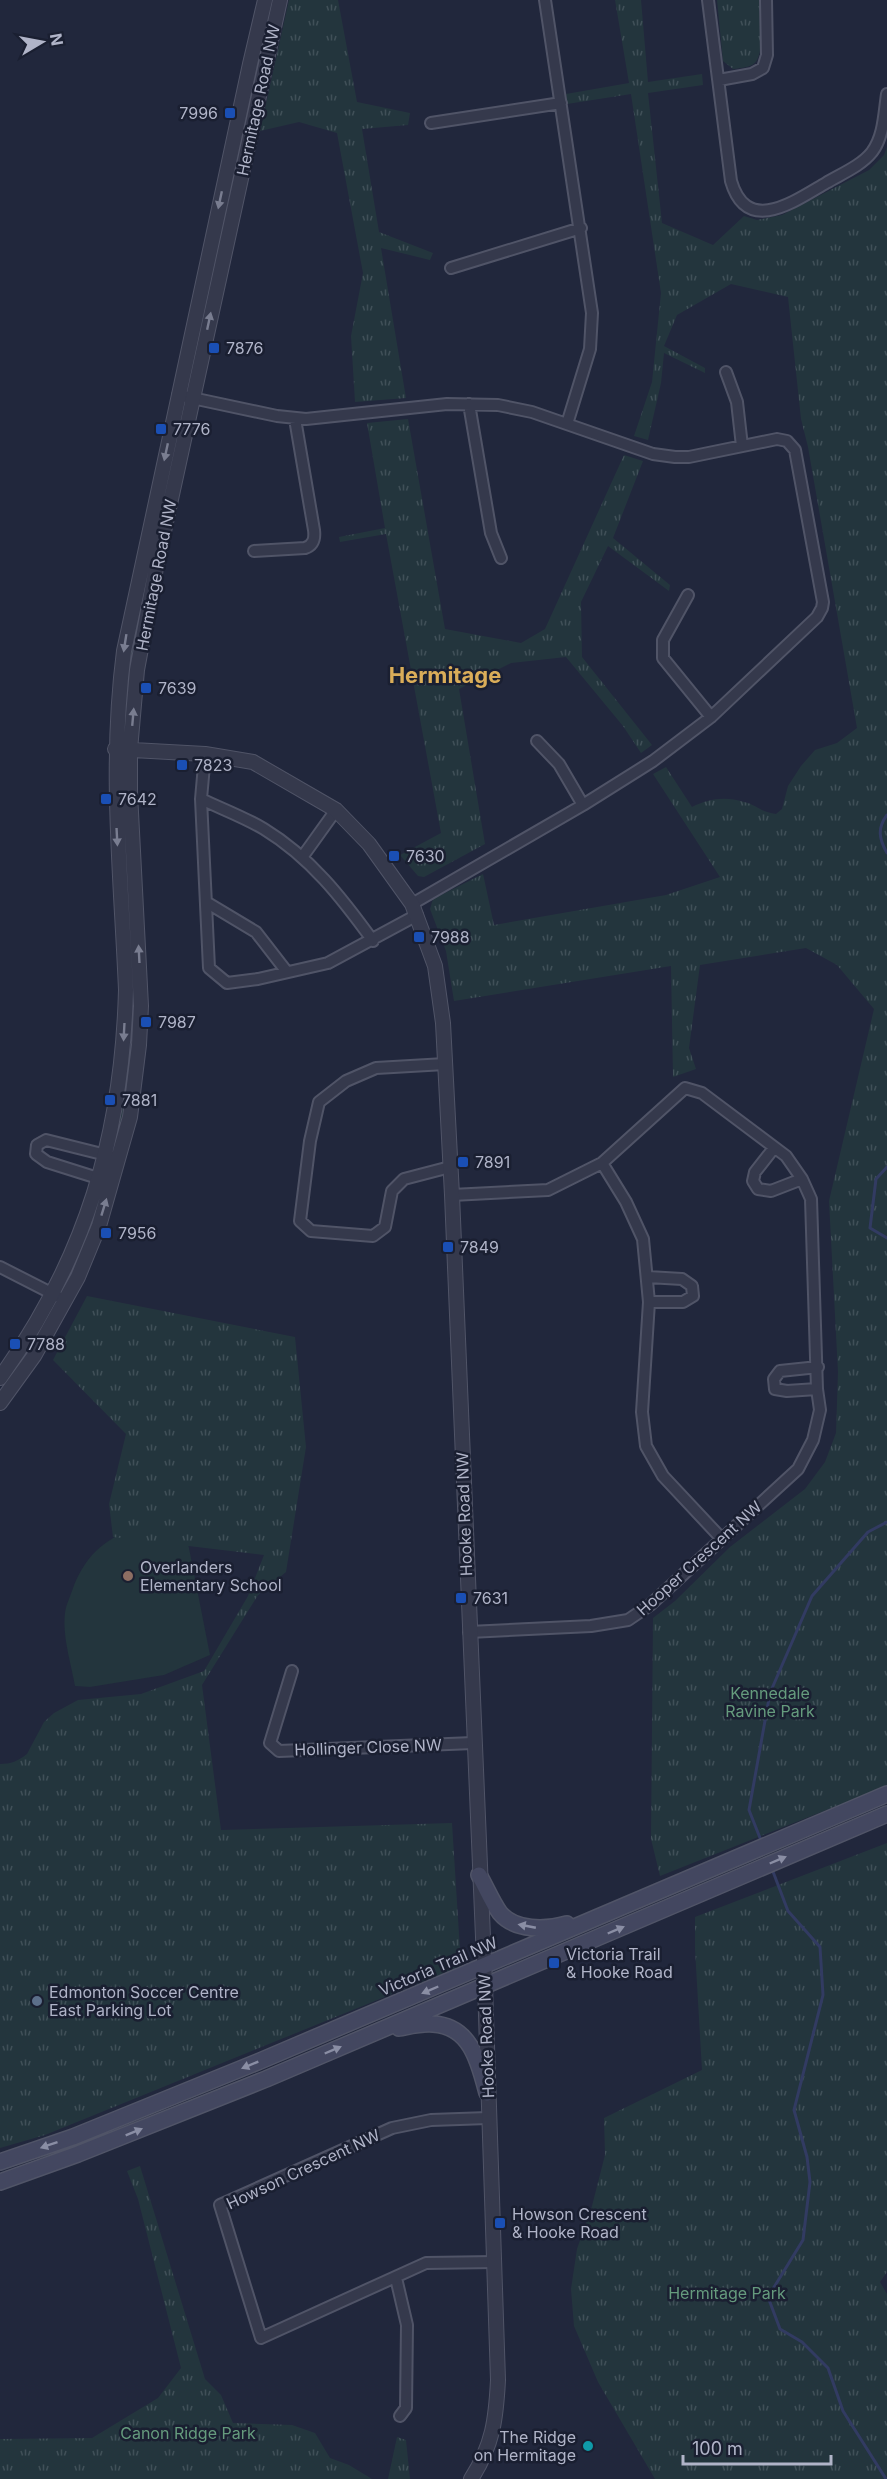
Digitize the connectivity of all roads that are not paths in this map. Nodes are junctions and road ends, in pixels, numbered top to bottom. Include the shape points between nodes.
1 (265, 0) edge
2 (280, 0) edge
3 (545, 0) edge
4 (708, 0) edge
5 (766, 0) edge
6 (718, 80) junction
7 (887, 94) edge
8 (561, 103) junction
9 (431, 123) dead end
10 (581, 228) junction
11 (451, 268) dead end
12 (726, 372) dead end
13 (178, 395) junction
14 (192, 398) junction
15 (469, 404) junction
16 (295, 419) junction
17 (567, 424) junction
18 (742, 446) junction
19 (254, 551) dead end
20 (501, 558) dead end
21 (688, 596) dead end
22 (711, 717) junction
23 (537, 741) dead end
24 (115, 749) junction
25 (130, 750) junction
26 (205, 754) junction
27 (201, 799) junction
28 (583, 805) junction
29 (336, 810) junction
30 (303, 856) junction
31 (206, 902) junction
32 (415, 909) junction
33 (373, 941) junction
34 (287, 972) junction
35 (445, 1064) junction
36 (774, 1148) junction
37 (112, 1157) junction
38 (602, 1163) junction
39 (450, 1167) junction
40 (802, 1179) junction
41 (105, 1181) junction
42 (452, 1195) junction
43 (0, 1267) edge
44 (648, 1277) junction
45 (52, 1293) junction
46 (65, 1301) junction
47 (649, 1302) junction
48 (818, 1367) junction
49 (0, 1378) edge
50 (817, 1389) junction
51 (0, 1403) edge
52 (722, 1539) junction
53 (469, 1632) junction
54 (292, 1671) dead end
55 (473, 1743) junction
56 (883, 1796) edge
57 (887, 1814) edge
58 (479, 1875) junction
59 (604, 1914) junction
60 (484, 1967) junction
61 (484, 1985) junction
62 (379, 2031) junction
63 (487, 2093) junction
64 (488, 2118) junction
65 (73, 2137) junction
66 (78, 2154) junction
67 (0, 2162) edge
68 (0, 2182) edge
69 (495, 2262) junction
70 (396, 2278) junction
71 (400, 2416) dead end
72 (471, 2479) edge

1 -> 13 street, Hermitage Road NW
14 -> 2 street, Hermitage Road NW
3 - 8 street
4 - 6 street
5 - 6 street via 767,55 763,68
6 - 7 street via 733,188 747,205 766,211 784,207 867,158 879,137
8 - 9 street
8 - 10 street
10 - 11 street
10 - 17 street via 592,336
12 - 18 street via 737,402
13 - 14 street
13 -> 24 street, Hermitage Road NW via 130,618
14 - 16 street
25 -> 14 street, Hermitage Road NW via 143,634
15 - 16 street
15 - 17 street via 512,407
15 - 20 street via 491,533
16 - 19 street via 314,540 305,548
17 - 18 street via 660,456 688,457
18 - 22 street via 783,440 795,450 822,608
21 - 22 street via 663,640 663,658
22 - 28 street via 653,761
23 - 28 street via 559,764
24 - 25 street, Hooke Road NW
24 -> 37 street, Hermitage Road NW via 125,1011
25 - 26 street, Hooke Road NW
37 -> 25 street, Hermitage Road NW via 134,1096 141,1006
26 - 27 street
26 - 29 street, Hooke Road NW via 253,762
27 - 30 street via 264,829
27 - 31 street
28 - 32 street
29 - 30 street
29 - 32 street, Hooke Road NW via 369,844
30 - 33 street via 342,898
31 - 34 street via 256,932
31 - 34 street via 209,968 227,983
32 - 33 street
32 - 35 street, Hooke Road NW via 435,966 444,1023
33 - 34 street via 328,963
35 - 39 street, Hooke Road NW
35 - 39 street via 376,1068 345,1081 319,1102 300,1221 311,1231 373,1236 385,1227 392,1191 404,1179
36 - 38 street, Hooper Crescent NW via 702,1093 685,1088
36 - 40 street, Hooper Crescent NW via 786,1156
36 - 40 street via 755,1172 753,1181 758,1189 771,1191
37 - 41 street, Hermitage Road NW
37 - 41 street via 46,1140 38,1145 36,1154 47,1162
38 - 42 street, Hooper Crescent NW via 548,1190
38 - 44 street via 643,1239
39 - 42 street, Hooke Road NW
40 - 48 street, Hooper Crescent NW via 811,1199
41 - 45 street, Hermitage Road NW
46 -> 41 street, Hermitage Road NW via 95,1235
42 - 53 street, Hooke Road NW
43 - 45 street
44 - 47 street
44 - 47 street via 682,1279 692,1286 693,1296 683,1302
45 - 46 street
45 - 49 street, Hermitage Road NW
46 - 51 street, Hermitage Road NW via 34,1356
47 - 52 street via 642,1412 646,1446 663,1476
48 - 50 street, Hooper Crescent NW
48 - 50 street via 780,1371 774,1379 775,1389
50 - 52 street, Hooper Crescent NW via 819,1410 813,1440 798,1469
52 - 53 street, Hooper Crescent NW via 628,1620 591,1626
53 - 55 street, Hooke Road NW
54 - 55 street, Hollinger Close NW via 270,1743 279,1751
55 - 58 street, Hooke Road NW
56 - 59 main road, Victoria Trail NW
61 -> 57 main road
59 -> 58 main road via 560,1926 539,1928 513,1923 500,1912
58 - 60 street, Hooke Road NW
59 - 60 main road, Victoria Trail NW
60 - 61 street, Hooke Road NW
60 -> 65 main road, Victoria Trail NW
61 - 62 main road
61 - 63 street, Hooke Road NW
62 - 63 main road via 432,2024 457,2031 476,2054
66 -> 62 main road
63 - 64 street, Hooke Road NW
64 - 69 street, Hooke Road NW
64 - 70 street, Howson Crescent NW via 431,2120 392,2128 220,2205 261,2338
65 - 66 main road
65 -> 67 main road, Victoria Trail NW
66 - 68 main road
69 - 70 street, Howson Crescent NW via 426,2263
69 - 72 street, Hooke Road NW via 496,2424 482,2463
70 - 71 street via 407,2325 406,2408

